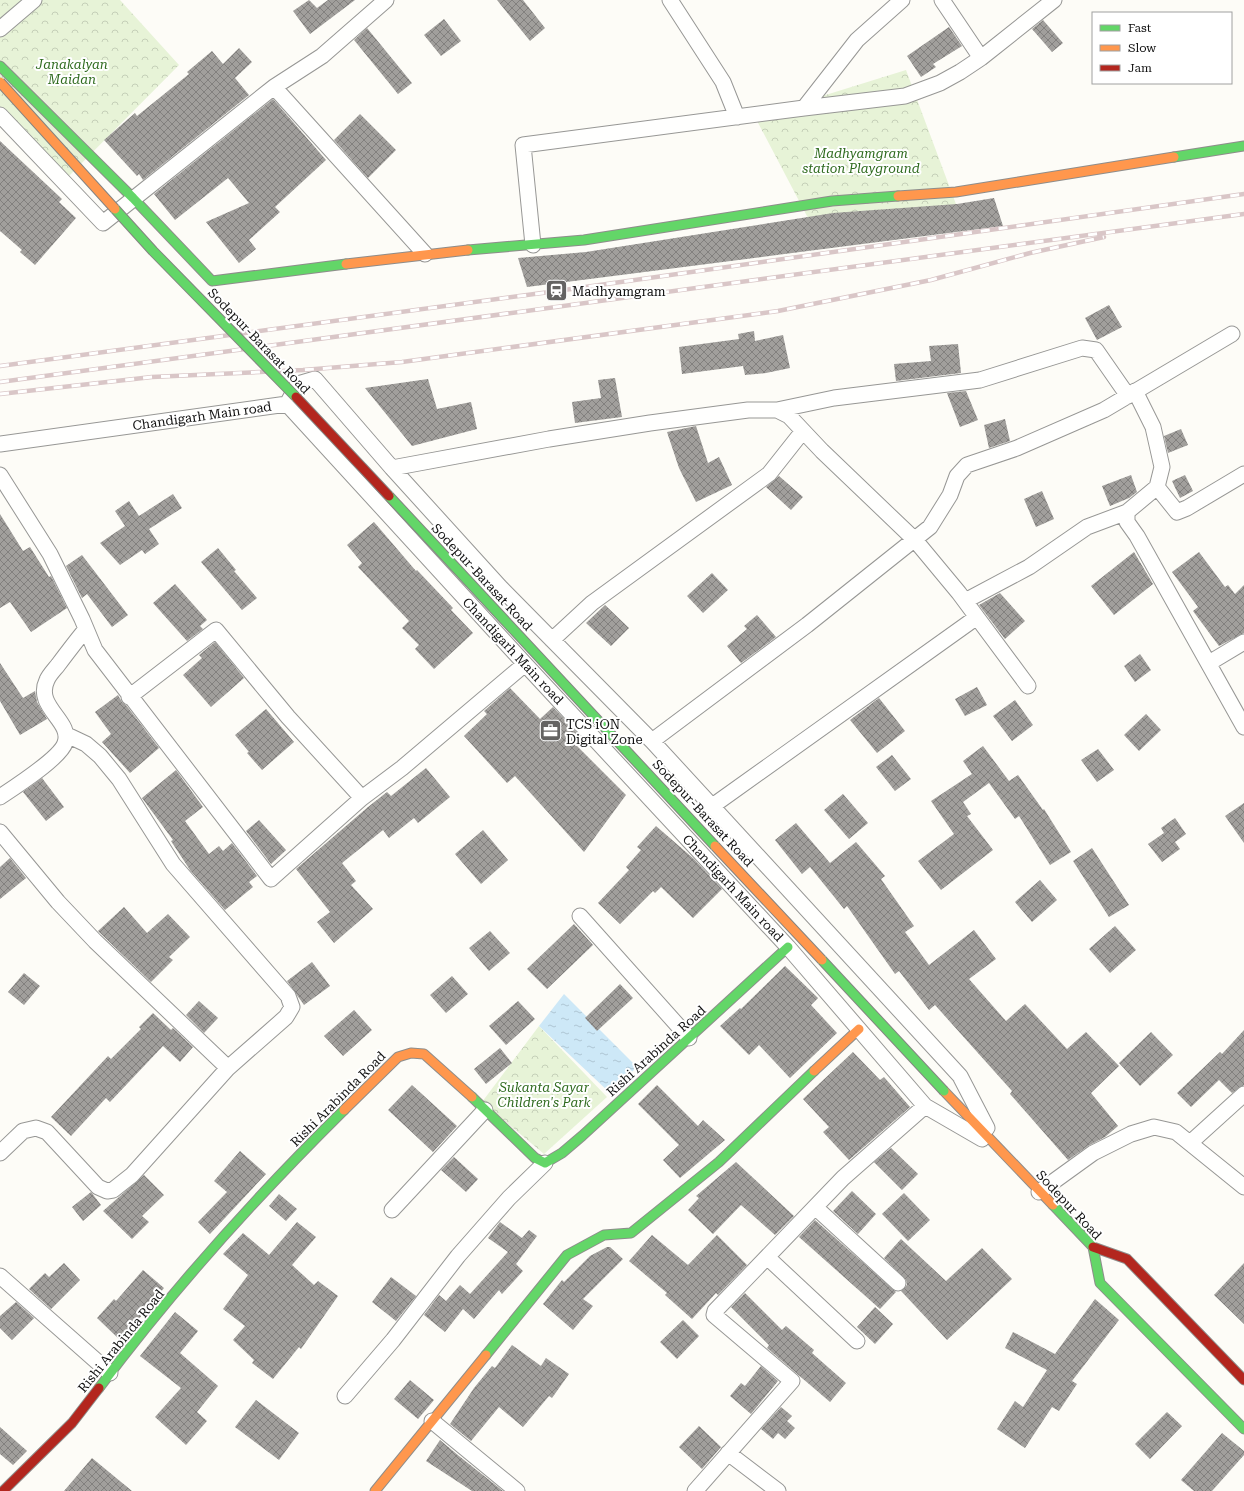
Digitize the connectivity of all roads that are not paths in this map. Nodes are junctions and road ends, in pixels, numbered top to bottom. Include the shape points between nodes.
1 (34, 0) edge
2 (386, 0) edge
3 (670, 0) edge
4 (902, 0) edge
5 (942, 0) edge
6 (1054, 0) edge
7 (0, 29) edge
8 (981, 58) junction
9 (0, 66) edge
10 (0, 82) edge
11 (274, 87) junction
12 (804, 108) junction
13 (0, 115) edge
14 (736, 117) junction
15 (1244, 146) edge
16 (133, 198) junction
17 (533, 245) junction
18 (425, 254) junction
19 (1232, 334) dead end
20 (1132, 394) junction
21 (287, 404) junction
22 (777, 410) junction
23 (803, 431) junction
24 (0, 444) edge
25 (392, 468) junction
26 (1244, 474) edge
27 (0, 475) edge
28 (1157, 487) junction
29 (1127, 512) junction
30 (915, 540) junction
31 (965, 601) junction
32 (977, 617) junction
33 (86, 629) junction
34 (552, 640) junction
35 (1244, 642) edge
36 (1209, 663) junction
37 (525, 664) junction
38 (1028, 686) dead end
39 (129, 696) junction
40 (1244, 727) edge
41 (67, 735) junction
42 (652, 741) junction
43 (0, 798) edge
44 (362, 798) junction
45 (711, 807) junction
46 (0, 832) edge
47 (580, 916) dead end
48 (788, 947) junction
49 (859, 1029) junction
50 (689, 1038) junction
51 (228, 1068) junction
52 (944, 1090) joint
53 (1244, 1094) edge
54 (925, 1106) junction
55 (485, 1110) junction
56 (1190, 1144) junction
57 (996, 1147) junction
58 (0, 1153) edge
59 (545, 1163) junction
60 (1244, 1187) edge
61 (1039, 1192) junction
62 (815, 1207) junction
63 (392, 1210) dead end
64 (1093, 1247) junction
65 (767, 1257) junction
66 (0, 1276) edge
67 (898, 1283) dead end
68 (857, 1341) dead end
69 (110, 1373) junction
70 (1244, 1380) edge
71 (345, 1396) dead end
72 (432, 1421) junction
73 (1244, 1429) edge
74 (728, 1453) junction
75 (2, 1488) edge
76 (375, 1491) edge
77 (517, 1491) edge
78 (696, 1491) edge
79 (778, 1491) edge

1 - 7 street
2 - 11 street via 322,56
3 - 14 street via 723,82
4 - 12 street via 857,40
5 - 8 street
6 - 8 street
8 - 12 street via 940,83 905,96
9 - 16 street
10 - 52 street, Sodepur-Barasat Road, bridge via 153,251 310,411
11 - 16 street
11 - 18 street
12 - 14 street
13 - 16 street via 103,223
14 - 17 street via 523,146
15 - 17 street via 956,192 832,201 584,240
16 - 18 street via 212,281
17 - 18 street
19 - 20 street
20 - 22 street via 1096,350 1082,348 980,380 834,398
20 - 28 street via 1153,427 1158,445 1162,467
20 - 30 street via 1104,410 1017,448 967,465 957,476 950,495 930,527
21 - 24 street, Chandigarh Main road
21 - 25 street via 298,384 315,379
21 - 37 street, Chandigarh Main road
22 - 23 street via 790,416
22 - 25 street via 748,410 650,423
23 - 30 street
23 - 34 street via 768,474 592,603
25 - 34 street
26 - 28 street via 1177,512
27 - 33 street via 50,554
28 - 29 street
29 - 31 street via 1087,527 1029,567
29 - 36 street via 1127,522
30 - 31 street
30 - 42 street
31 - 32 street
32 - 38 street
32 - 45 street
33 - 39 street via 95,650
33 - 41 street via 46,680 46,701 50,710 63,724
34 - 42 street
35 - 36 street
36 - 40 street
37 - 44 street via 402,768
37 - 48 street, Chandigarh Main road
39 - 44 street via 216,630 288,717
39 - 44 street via 271,879
41 - 43 street via 66,743 55,756
41 - 51 street via 86,744 100,756 119,779 172,864 288,996 292,1007 286,1017
42 - 45 street
45 - 57 street via 960,1076
46 - 51 street via 58,902 95,941
47 - 50 street
48 - 49 street, Chandigarh Main road
48 - 50 street, Rishi Arabinda Road
49 - 54 street, Chandigarh Main road
49 - 72 street via 719,1162 631,1233 604,1235 567,1254
50 - 59 street, Rishi Arabinda Road via 561,1154
51 - 58 street via 132,1175 113,1190 107,1191 98,1187 47,1132 36,1128 23,1131
52 - 57 street, Sodepur Road
53 - 56 street
54 - 57 street, Chandigarh Main road
54 - 62 street via 843,1178
55 - 59 street, Rishi Arabinda Road via 535,1158
55 - 63 street
55 - 69 street, Rishi Arabinda Road via 424,1054 411,1053 398,1057 310,1144 211,1250
56 - 60 street
56 - 61 street via 1176,1132 1154,1126 1093,1153
57 - 61 street, Sodepur Road
59 - 71 street via 509,1198 458,1256 393,1340
61 - 64 street, Sodepur Road
62 - 65 street
62 - 67 street
64 - 70 street via 1127,1259
64 - 73 street, Sodepur Road via 1100,1283
65 - 68 street
65 - 74 street via 714,1315 792,1381
66 - 69 street
69 - 75 street, Rishi Arabinda Road via 72,1423
72 - 76 street
72 - 77 street
74 - 78 street
74 - 79 street

